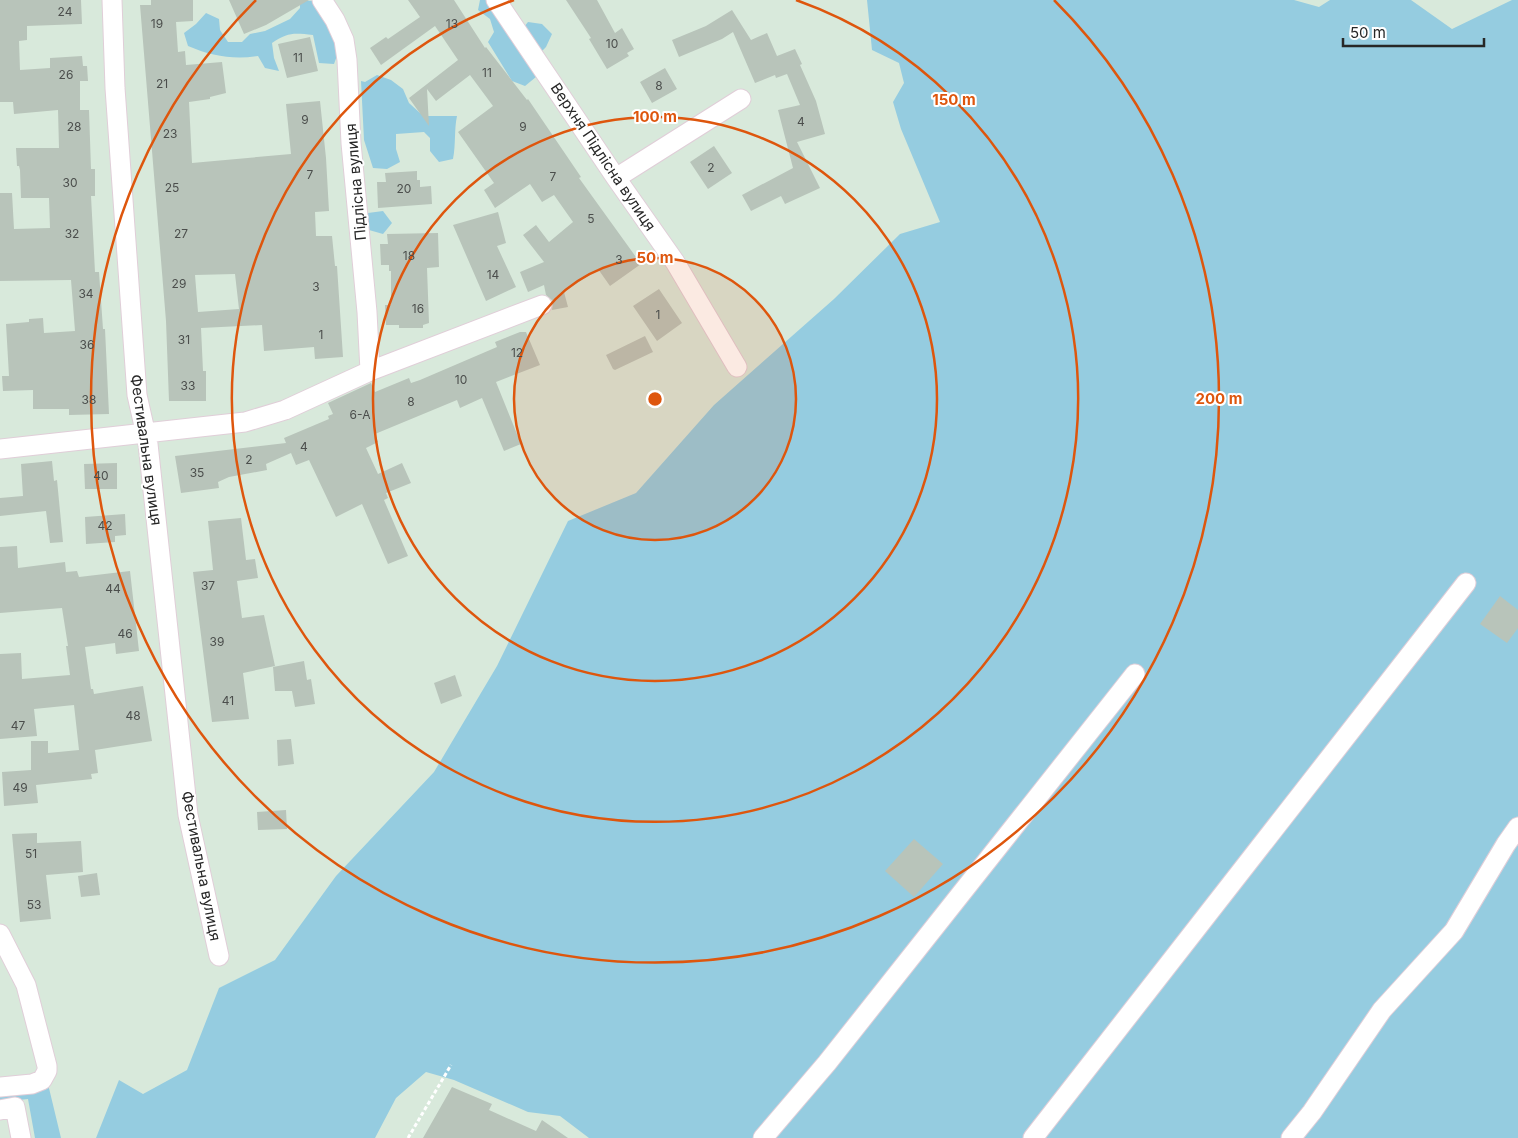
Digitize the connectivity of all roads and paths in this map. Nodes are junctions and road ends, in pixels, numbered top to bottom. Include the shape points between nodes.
1 (112, 0) edge
2 (322, 0) edge
3 (496, 0) edge
4 (741, 99) dead end
5 (616, 178) junction
6 (542, 305) dead end
7 (737, 367) dead end
8 (370, 371) junction
9 (145, 432) junction
10 (0, 449) edge
11 (1466, 583) dead end
12 (1135, 674) dead end
13 (1518, 827) edge
14 (0, 934) edge
15 (219, 956) dead end
16 (451, 1065) dead end
17 (0, 1087) edge
18 (0, 1110) edge
19 (21, 1138) edge
20 (408, 1138) edge
21 (763, 1138) edge
22 (1033, 1138) edge
23 (1291, 1138) edge

1 - 9 street, Фестивальна вулиця via 114,88 137,395
2 - 8 street, Підлісна вулиця via 344,40 347,60
3 - 5 street, Верхня Підлісна вулиця
4 - 5 street
5 - 7 street, Верхня Підлісна вулиця via 674,262
6 - 8 street
8 - 9 street via 285,410 245,422
9 - 10 street
9 - 15 street, Фестивальна вулиця via 188,815
11 - 22 street
12 - 21 street via 834,1056
13 - 23 street via 1454,931 1382,1010
14 - 17 street via 26,985 47,1066 42,1080
16 - 20 path
18 - 19 street via 15,1107

